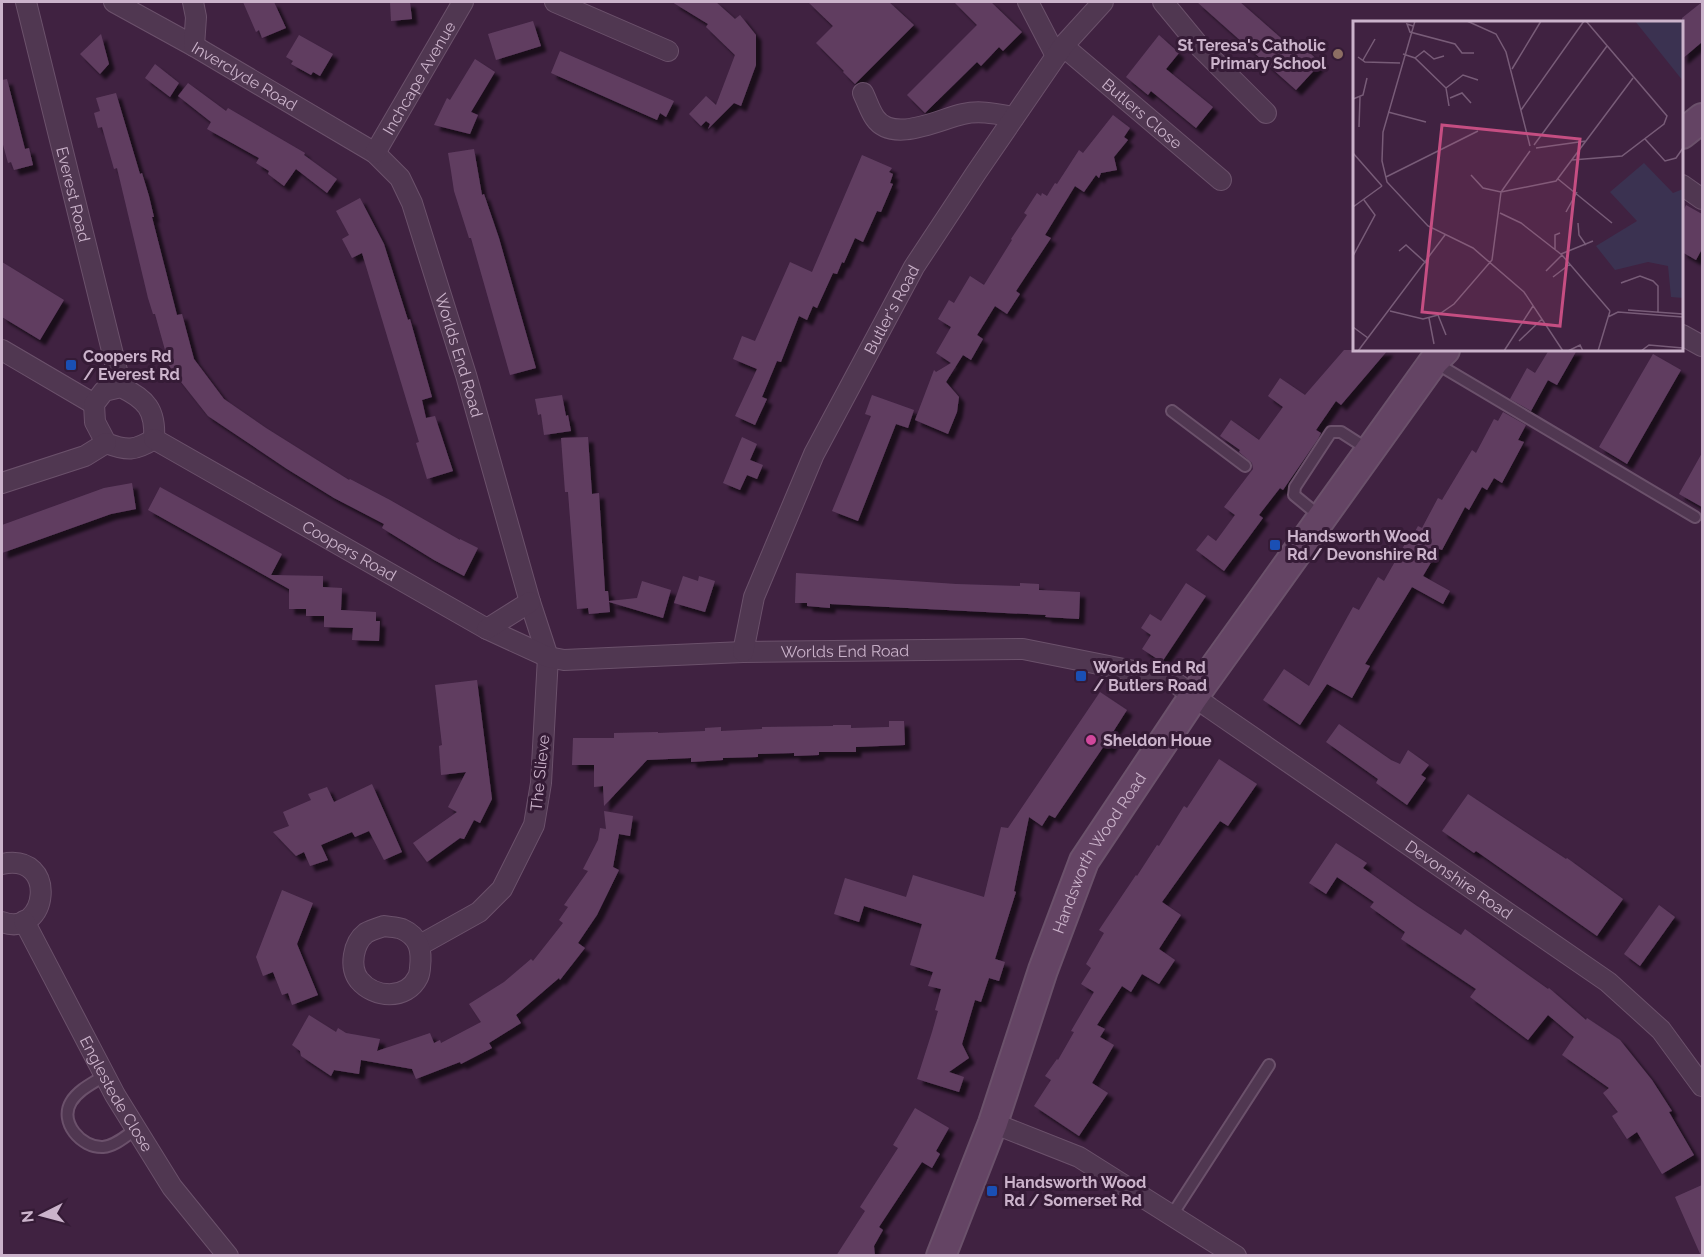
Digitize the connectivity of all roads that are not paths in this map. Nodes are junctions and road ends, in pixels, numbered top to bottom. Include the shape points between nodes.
1 (26, 2) edge
2 (114, 2) edge
3 (193, 2) edge
4 (463, 2) edge
5 (555, 2) edge
6 (1028, 2) edge
7 (1103, 2) edge
8 (1163, 2) edge
9 (194, 46) junction
10 (668, 51) dead end
11 (1060, 51) junction
12 (863, 93) dead end
13 (1266, 113) dead end
14 (1014, 117) junction
15 (1702, 118) edge
16 (1683, 133) edge
17 (375, 153) junction
18 (1221, 180) dead end
19 (1683, 186) edge
20 (1702, 199) edge
21 (1683, 336) edge
22 (1702, 346) edge
23 (2, 350) edge
24 (1439, 356) edge
25 (121, 387) junction
26 (94, 404) junction
27 (1172, 411) dead end
28 (154, 439) junction
29 (106, 443) junction
30 (1370, 451) junction
31 (1245, 466) dead end
32 (2, 483) edge
33 (1695, 517) dead end
34 (1322, 518) junction
35 (530, 602) junction
36 (487, 629) junction
37 (743, 652) junction
38 (548, 657) junction
39 (1194, 696) junction
40 (2, 864) edge
41 (24, 921) junction
42 (2, 922) edge
43 (420, 945) dead end
44 (1269, 1065) dead end
45 (104, 1076) junction
46 (1702, 1086) edge
47 (993, 1123) junction
48 (136, 1130) junction
49 (1172, 1215) junction
50 (228, 1256) edge
51 (941, 1256) edge
52 (1236, 1256) edge

1 - 25 street, Everest Road
2 - 9 street, Inverclyde Road
3 - 9 street
4 - 17 street, Inchcape Avenue
5 - 10 street
6 - 11 street
7 - 11 street, Butler's Road
8 - 13 street via 1201,48
9 - 17 street, Inverclyde Road
11 - 14 street, Butler's Road
11 - 18 street, Butlers Close
12 - 14 street via 876,120 890,129 918,128 985,111
14 - 37 street, Butler's Road via 914,267 814,454 754,597
15 - 16 main road
17 - 35 street, Worlds End Road via 400,178 418,221
19 - 20 street
21 - 22 street
23 - 26 street
24 - 30 main road, Handsworth Wood Road
24 - 33 lane
25 - 26 street via 105,391
25 - 28 street via 139,396 149,408 155,425
26 - 29 street via 95,422
27 - 31 lane
28 - 29 street via 139,448 122,450
28 - 36 street, Coopers Road
29 - 32 street via 84,456
30 - 34 main road, Handsworth Wood Road
30 - 34 lane via 1341,432 1331,432 1290,496
34 - 39 main road, Handsworth Wood Road
35 - 36 street
35 - 38 street, Worlds End Road
36 - 38 street, Coopers Road
37 - 38 street, Worlds End Road via 564,660
37 - 39 street, Worlds End Road via 1023,649 1169,678
38 - 43 street, The Slieve via 541,783 534,825 502,889 479,912
39 - 46 street, Devonshire Road via 1608,982 1661,1030
39 - 47 main road, Handsworth Wood Road via 1084,861
40 - 41 street via 13,861 28,867 39,879 42,895 36,911
41 - 42 street
41 - 45 street, Englestede Close
44 - 49 lane
45 - 48 street, Englestede Close
45 - 48 lane via 72,1100 68,1118 73,1129 80,1140 99,1147
47 - 49 street via 1079,1157
47 - 51 main road, Handsworth Wood Road
48 - 50 street, Englestede Close via 172,1187
49 - 52 street

